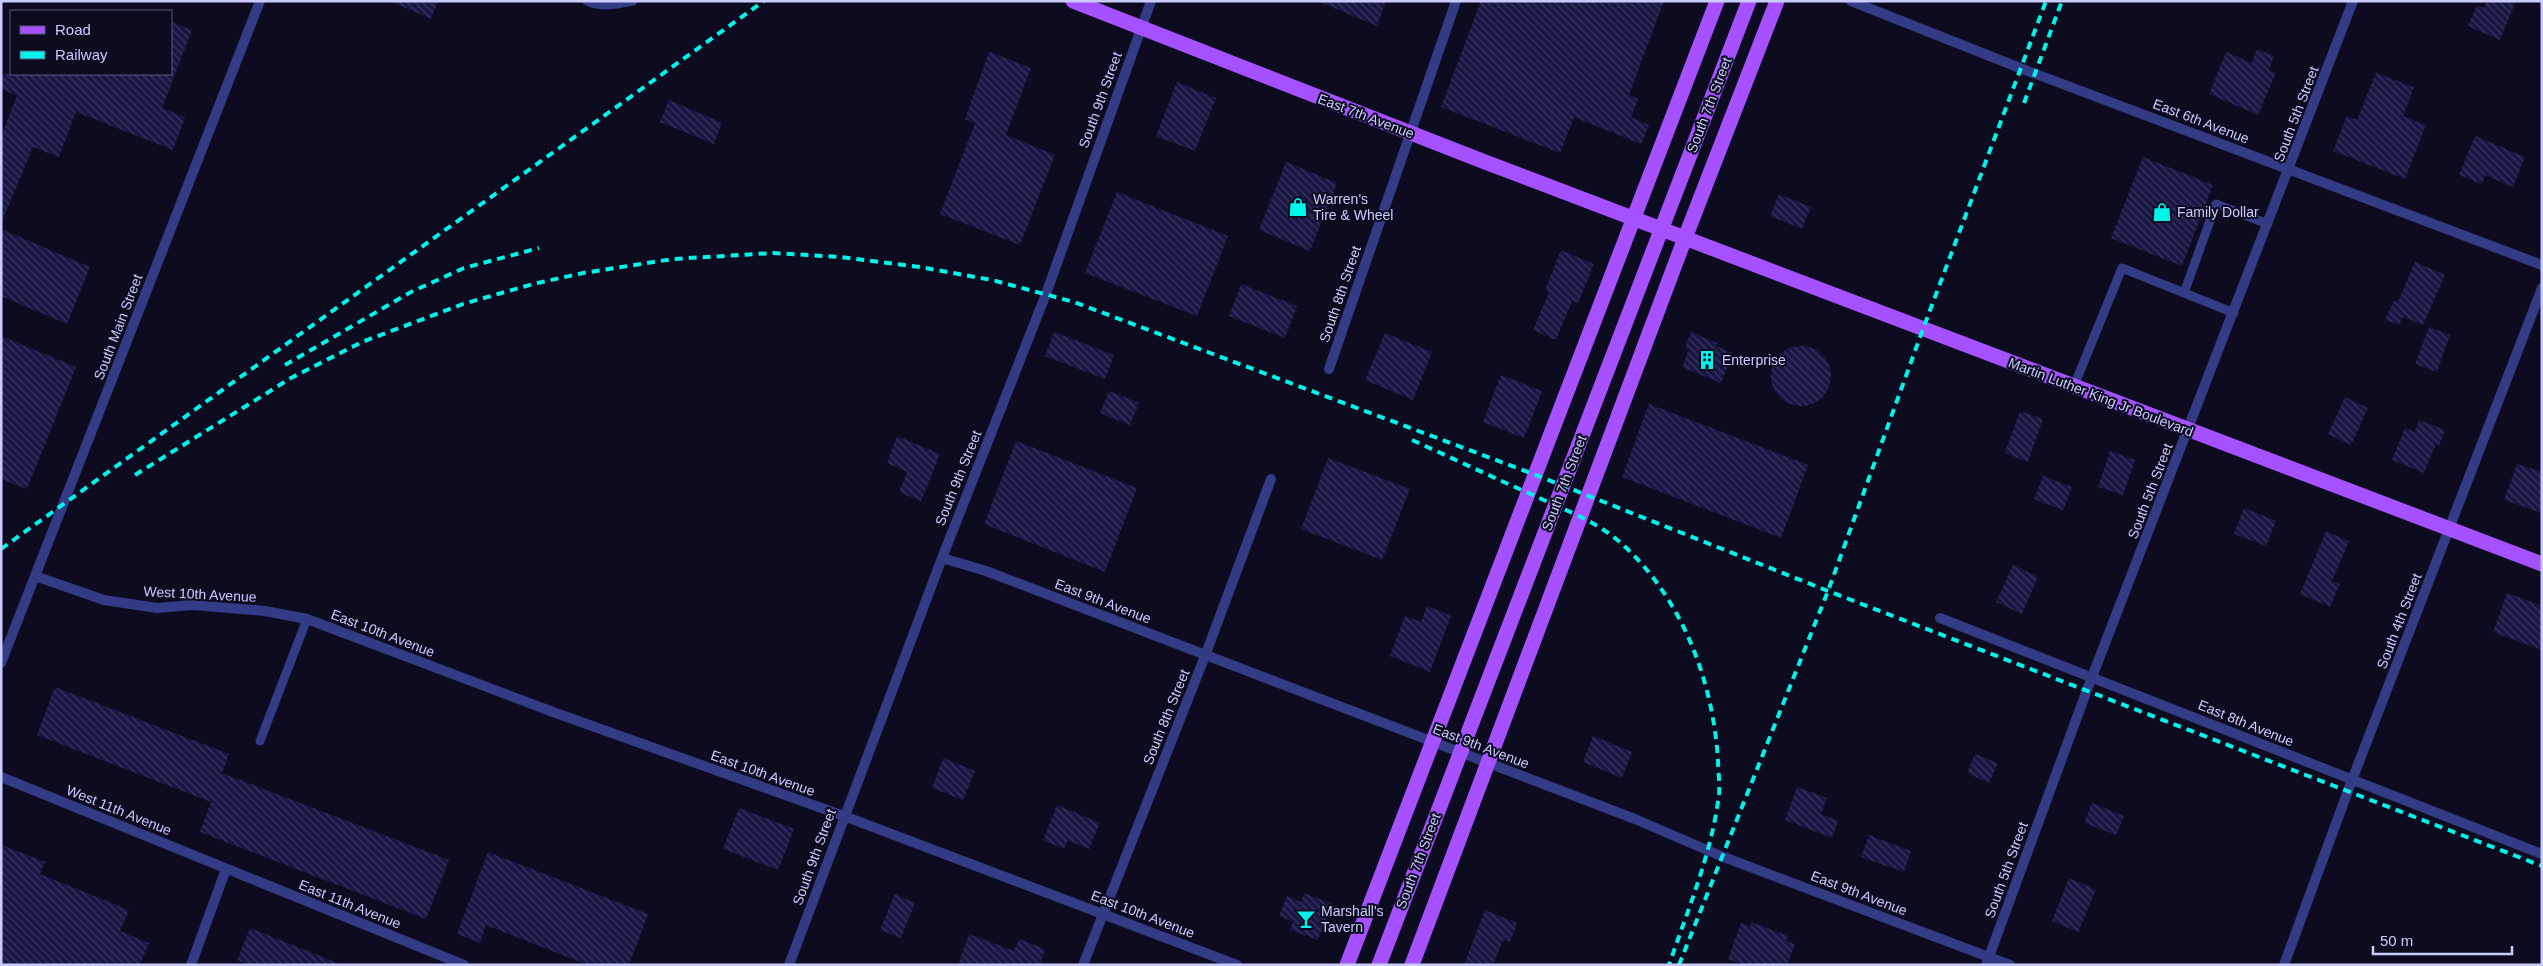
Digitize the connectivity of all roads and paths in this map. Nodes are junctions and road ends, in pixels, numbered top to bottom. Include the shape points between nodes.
1 (260, 1) edge
2 (587, 1) edge
3 (633, 1) edge
4 (1073, 1) edge
5 (1151, 1) edge
6 (1456, 1) edge
7 (1717, 1) edge
8 (1749, 1) edge
9 (1777, 1) edge
10 (1851, 1) edge
11 (2353, 1) edge
12 (1141, 28) junction
13 (1411, 133) junction
14 (2290, 169) junction
15 (1634, 218) junction
16 (2268, 224) junction
17 (1660, 228) joint
18 (1685, 238) junction
19 (2542, 265) edge
20 (2542, 288) edge
21 (2184, 293) junction
22 (2234, 313) junction
23 (1329, 369) dead end
24 (2074, 386) junction
25 (2188, 430) junction
26 (1271, 479) dead end
27 (2450, 529) junction
28 (942, 558) junction
29 (2542, 564) edge
30 (35, 576) junction
31 (1940, 618) dead end
32 (308, 619) junction
33 (1205, 656) junction
34 (1, 663) edge
35 (2093, 678) junction
36 (260, 741) dead end
37 (1433, 742) junction
38 (1488, 763) junction
39 (1, 777) edge
40 (2352, 780) junction
41 (844, 816) junction
42 (2542, 854) edge
43 (226, 869) junction
44 (1102, 914) junction
45 (1987, 961) edge
46 (191, 965) edge
47 (464, 965) edge
48 (789, 965) edge
49 (1082, 965) edge
50 (1237, 965) edge
51 (1347, 965) edge
52 (1378, 965) edge
53 (1412, 965) edge
54 (2010, 965) edge
55 (2284, 965) edge

1 - 30 street, South Main Street
2 - 3 lane via 593,4
4 - 12 main road, East 7th Avenue
5 - 12 street, South 9th Street
6 - 13 street, South 8th Street
7 - 15 main road
8 - 52 main road, South 7th Street
9 - 18 main road
10 - 14 street, East 6th Avenue
11 - 14 street, South 5th Street
12 - 13 main road, East 7th Avenue
12 - 28 street, South 9th Street via 1046,294
13 - 15 main road, East 7th Avenue
13 - 23 street, South 8th Street
14 - 16 street, South 5th Street
14 - 19 street, East 6th Avenue
15 - 17 main road, East 7th Avenue
15 - 37 main road
16 - 21 lane via 2216,204
16 - 22 street, South 5th Street
17 - 18 main road, Martin Luther King Jr Boulevard
18 - 24 main road, Martin Luther King Jr Boulevard
18 - 38 main road
20 - 27 street, South 4th Street
21 - 22 lane
21 - 24 lane via 2122,268
22 - 25 street, South 5th Street
24 - 25 main road, Martin Luther King Jr Boulevard
25 - 27 main road, Martin Luther King Jr Boulevard
25 - 35 street, South 5th Street
26 - 33 street, South 8th Street
27 - 29 main road, Martin Luther King Jr Boulevard
27 - 40 street, South 4th Street
28 - 33 street, East 9th Avenue via 986,571
28 - 41 street, South 9th Street
30 - 32 street, West 10th Avenue via 122,603 158,608 192,604
30 - 34 street, South Main Street
31 - 35 street, East 8th Avenue
32 - 36 lane
32 - 41 street, East 10th Avenue via 552,712
33 - 37 street, East 9th Avenue
33 - 44 street, South 8th Street
35 - 40 street, East 8th Avenue
35 - 45 street, South 5th Street
37 - 38 street, East 9th Avenue
37 - 51 main road
38 - 45 street, East 9th Avenue
38 - 53 main road
39 - 43 street, West 11th Avenue
40 - 42 street, East 8th Avenue
40 - 55 street, South 4th Street
41 - 44 street, East 10th Avenue
41 - 48 street, South 9th Street
43 - 46 street
43 - 47 street, East 11th Avenue
44 - 49 street, South 8th Street
44 - 50 street, East 10th Avenue
45 - 54 street, East 9th Avenue

